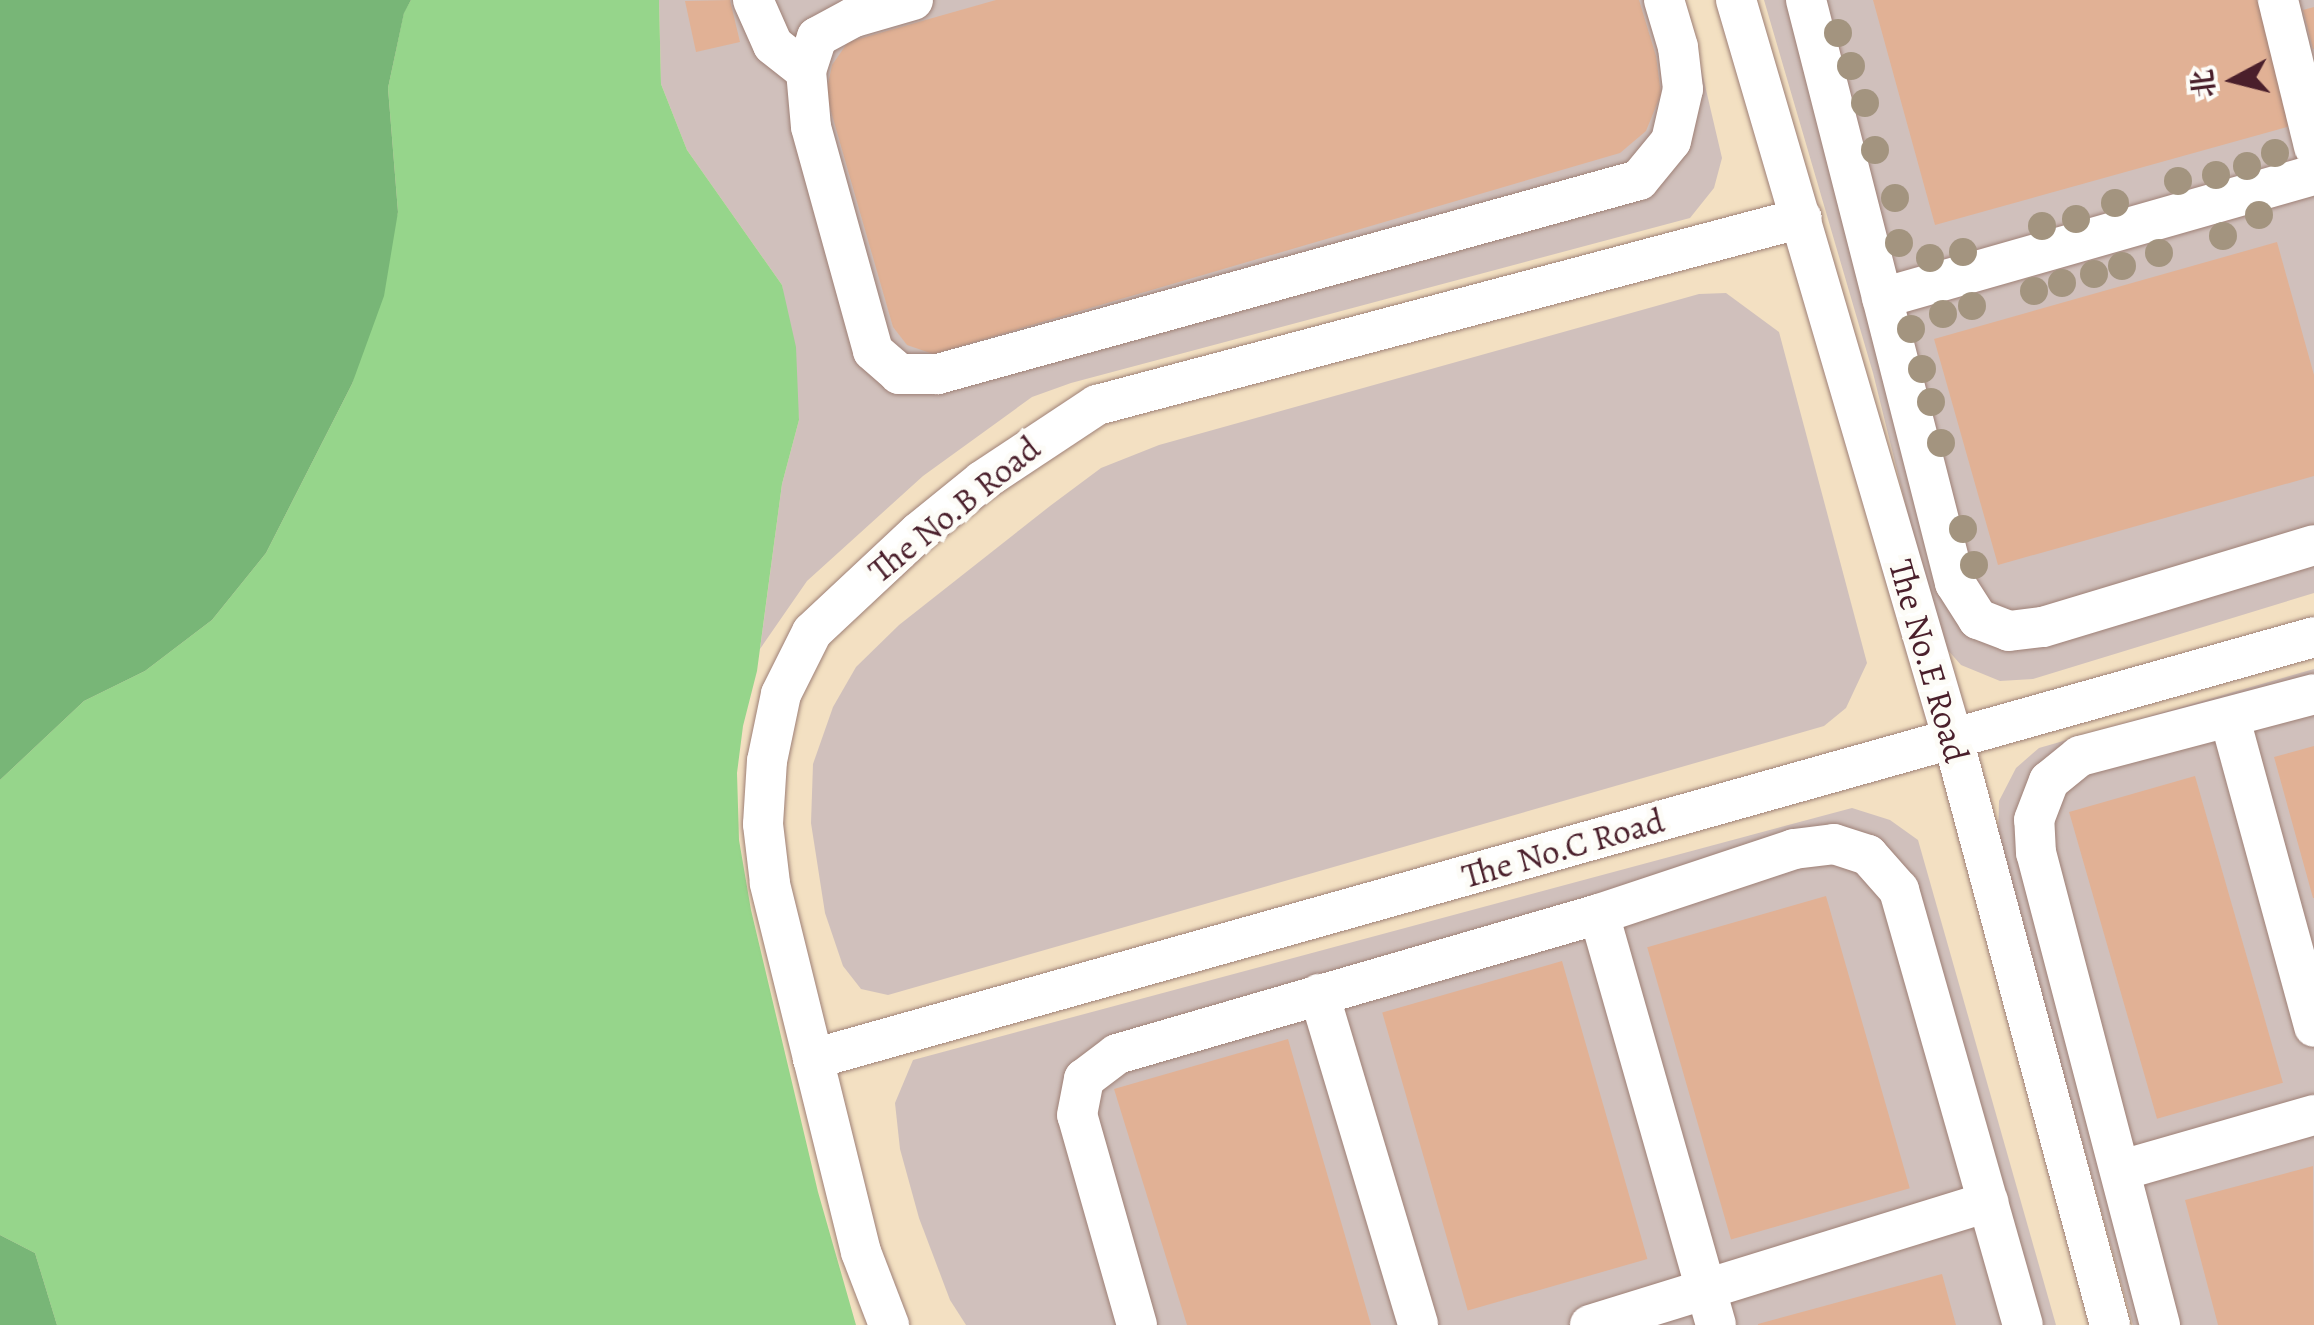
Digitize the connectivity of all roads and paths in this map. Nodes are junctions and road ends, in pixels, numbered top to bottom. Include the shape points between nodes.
1 (754, 0) edge
2 (913, 0) edge
3 (1664, 0) edge
4 (1736, 0) edge
5 (1806, 0) edge
6 (2278, 0) edge
7 (806, 72) junction
8 (2314, 147) edge
9 (2314, 175) edge
10 (1802, 218) junction
11 (1882, 298) junction
12 (2314, 545) edge
13 (2314, 637) edge
14 (2314, 694) edge
15 (2230, 719) junction
16 (1953, 739) junction
17 (1599, 914) junction
18 (1319, 994) junction
19 (2314, 1028) edge
20 (813, 1059) junction
21 (2314, 1115) edge
22 (2122, 1170) junction
23 (1988, 1202) junction
24 (1712, 1308) edge
25 (889, 1325) edge
26 (1138, 1325) edge
27 (1418, 1325) edge
28 (1590, 1325) edge
29 (2022, 1325) edge
30 (2110, 1325) edge
31 (2160, 1325) edge

1 - 7 street via 773,45
2 - 7 street via 854,17 817,38
3 - 7 street via 1684,89 1671,141 1639,180 938,374 900,374 874,351 811,127
4 - 10 street, The No.E Road
5 - 11 street
6 - 8 street
9 - 11 street
10 - 16 street, The No.E Road
10 - 20 street, The No.B Road via 1097,405 1040,439 919,532 812,632 781,694 766,762 763,824 770,883
11 - 12 street via 1955,583 1978,619 2009,631 2043,627
13 - 16 street, The No.C Road
14 - 15 street
15 - 19 street
15 - 22 street via 2080,756 2049,782 2034,820 2036,852
16 - 20 street, The No.C Road
16 - 30 street, The No.E Road
17 - 18 street
17 - 23 street via 1794,849 1834,844 1868,855 1899,890
17 - 24 street
18 - 26 street via 1117,1054 1084,1079 1076,1115
18 - 27 street
20 - 25 street, The No.B Road via 862,1252
21 - 22 street
22 - 31 street
23 - 24 street
23 - 29 street
24 - 28 street

